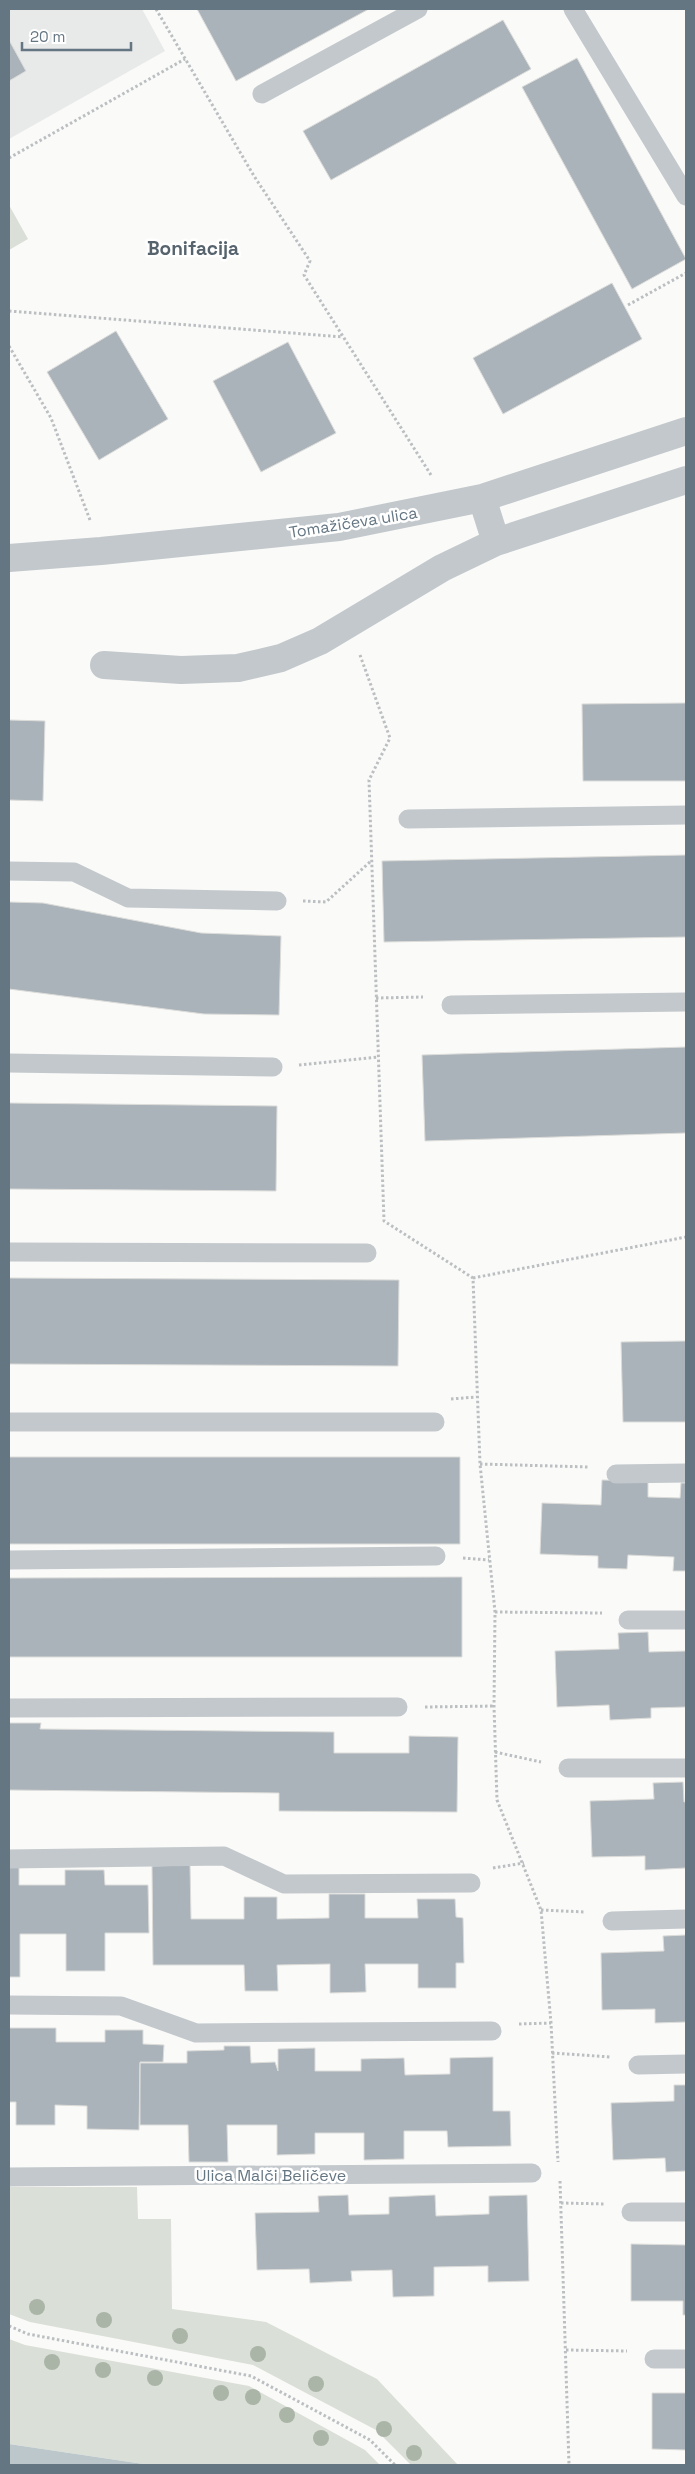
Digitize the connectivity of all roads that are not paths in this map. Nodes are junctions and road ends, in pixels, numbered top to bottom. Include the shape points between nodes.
1 (418, 9) edge
2 (573, 9) edge
3 (262, 94) dead end
4 (686, 196) edge
5 (686, 431) edge
6 (686, 480) edge
7 (482, 498) junction
8 (496, 542) junction
9 (9, 558) edge
10 (104, 665) dead end
11 (686, 815) edge
12 (408, 819) dead end
13 (9, 871) edge
14 (277, 901) road end
15 (686, 1002) edge
16 (451, 1006) road end
17 (9, 1063) edge
18 (273, 1067) road end
19 (9, 1252) edge
20 (367, 1253) dead end
21 (9, 1422) edge
22 (435, 1422) dead end
23 (686, 1473) edge
24 (616, 1474) road end
25 (436, 1556) dead end
26 (9, 1560) edge
27 (628, 1620) road end
28 (686, 1620) edge
29 (398, 1707) road end
30 (9, 1708) edge
31 (568, 1768) road end
32 (686, 1768) edge
33 (9, 1859) edge
34 (471, 1883) dead end
35 (686, 1919) edge
36 (612, 1920) road end
37 (9, 2005) edge
38 (492, 2031) dead end
39 (686, 2064) edge
40 (638, 2065) road end
41 (532, 2173) dead end
42 (9, 2177) edge
43 (632, 2212) road end
44 (686, 2212) edge
45 (686, 2358) edge
46 (654, 2359) road end

1 - 3 lane
2 - 4 lane
5 - 7 street, Tomažičeva ulica
6 - 8 street
7 - 8 street
7 - 9 street, Tomažičeva ulica via 339,527
8 - 10 street via 442,568 320,641 281,658 238,668 181,670
11 - 12 lane
13 - 14 lane via 74,872 128,898
15 - 16 lane
17 - 18 lane
19 - 20 lane
21 - 22 lane
23 - 24 lane
25 - 26 lane
27 - 28 lane
29 - 30 lane
31 - 32 lane
33 - 34 lane via 224,1856 284,1884
35 - 36 lane
37 - 38 lane via 121,2006 196,2034
39 - 40 lane
41 - 42 lane, Ulica Malči Beličeve
43 - 44 lane
45 - 46 lane

